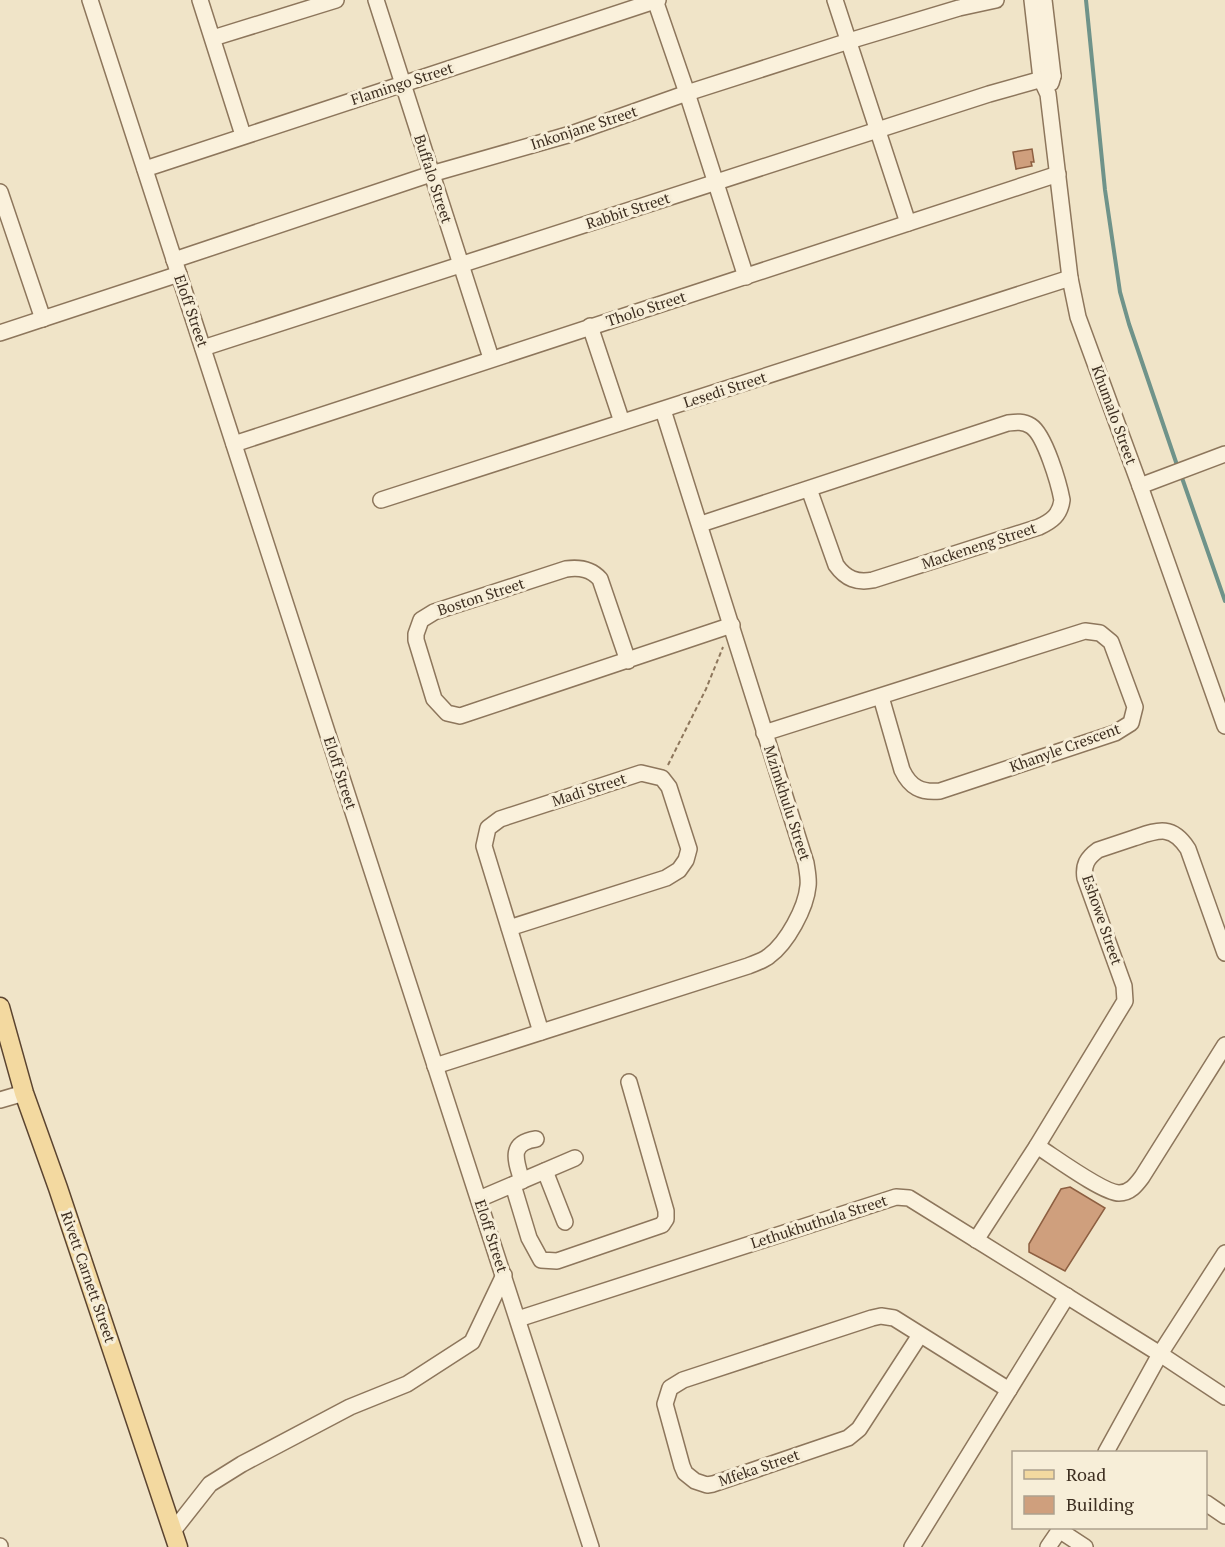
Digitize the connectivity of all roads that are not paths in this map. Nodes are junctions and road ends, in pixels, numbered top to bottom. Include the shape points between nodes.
1 (90, 0) edge
2 (200, 0) edge
3 (336, 0) edge
4 (376, 0) edge
5 (656, 0) edge
6 (835, 0) edge
7 (996, 0) edge
8 (1032, 0) edge
9 (1044, 0) edge
10 (213, 38) junction
11 (849, 41) junction
12 (1047, 77) junction
13 (403, 84) junction
14 (687, 93) junction
15 (879, 130) junction
16 (243, 135) junction
17 (145, 169) junction
18 (431, 174) junction
19 (1058, 174) junction
20 (715, 182) junction
21 (0, 192) edge
22 (908, 223) junction
23 (461, 265) junction
24 (176, 267) junction
25 (746, 277) junction
26 (1070, 278) junction
27 (43, 318) junction
28 (591, 326) junction
29 (0, 333) edge
30 (203, 348) junction
31 (491, 358) junction
32 (663, 410) junction
33 (622, 422) junction
34 (234, 444) junction
35 (1225, 454) edge
36 (1140, 486) junction
37 (809, 489) junction
38 (381, 500) dead end
39 (700, 524) junction
40 (732, 625) junction
41 (628, 661) junction
42 (881, 697) junction
43 (1225, 726) edge
44 (764, 733) junction
45 (509, 928) junction
46 (1225, 953) edge
47 (0, 1007) edge
48 (542, 1032) junction
49 (1225, 1045) edge
50 (435, 1066) junction
51 (629, 1082) dead end
52 (24, 1093) junction
53 (0, 1100) edge
54 (536, 1139) dead end
55 (1037, 1146) junction
56 (575, 1158) dead end
57 (545, 1171) junction
58 (517, 1183) junction
59 (479, 1199) junction
60 (565, 1222) dead end
61 (976, 1240) junction
62 (1225, 1253) edge
63 (1220, 1271) edge
64 (504, 1275) junction
65 (1066, 1296) junction
66 (518, 1319) junction
67 (920, 1335) junction
68 (1160, 1354) junction
69 (1009, 1390) junction
70 (1225, 1397) edge
71 (1107, 1451) edge
72 (1207, 1504) edge
73 (1225, 1516) edge
74 (1060, 1529) edge
75 (176, 1539) edge
76 (591, 1547) edge
77 (912, 1547) edge
78 (1048, 1547) edge
79 (1085, 1547) edge

1 - 17 street, Eloff Street
2 - 10 street
3 - 10 street
4 - 13 street, Buffalo Street
5 - 13 street, Flamingo Street
5 - 14 street
6 - 11 street
7 - 11 street, Inkonjane Street
8 - 12 street, Khumalo Street
9 - 12 street, Khumalo Street
10 - 16 street
11 - 14 street, Inkonjane Street
11 - 15 street
12 - 15 street, Rabbit Street
12 - 19 street, Khumalo Street
13 - 16 street, Flamingo Street
13 - 18 street, Buffalo Street
14 - 18 street, Inkonjane Street via 571,134
14 - 20 street
15 - 20 street, Rabbit Street
15 - 22 street
16 - 17 street, Flamingo Street
17 - 24 street, Eloff Street
18 - 23 street, Buffalo Street
18 - 24 street, Inkonjane Street
19 - 22 street, Tholo Street
19 - 26 street, Khumalo Street
20 - 23 street, Rabbit Street
20 - 25 street
21 - 27 street
22 - 25 street, Tholo Street
23 - 30 street, Rabbit Street
23 - 31 street, Buffalo Street
24 - 27 street, Inkonjane Street
24 - 30 street, Eloff Street
25 - 28 street, Tholo Street
26 - 32 street, Lesedi Street
26 - 36 street, Khumalo Street via 1078,317
27 - 29 street, Inkonjane Street
28 - 31 street, Tholo Street
28 - 33 street
30 - 34 street, Eloff Street
31 - 34 street, Tholo Street
32 - 33 street, Lesedi Street
32 - 39 street, Mzimkhulu Street
33 - 38 street, Lesedi Street
34 - 50 street, Eloff Street
35 - 36 street
36 - 43 street, Khumalo Street
37 - 37 street, Mackeneng Street via 1017,422 1031,426 1041,437 1062,500 1056,516 1039,526 862,582 844,575 836,565
37 - 39 street, Mackeneng Street
39 - 40 street, Mzimkhulu Street
40 - 41 street, Boston Street
40 - 44 street, Mzimkhulu Street
41 - 41 street, Boston Street via 467,714 453,715 434,699 416,634 421,620 434,612 566,569 580,568 600,579
42 - 42 street, Khanyle Crescent via 1092,631 1111,642 1135,707 1131,723 1115,733 932,792 907,781
42 - 44 street, Khanyle Crescent
44 - 48 street, Mzimkhulu Street via 808,875 803,904 782,944 768,958 748,966
45 - 45 street, Madi Street via 484,846 488,828 500,819 642,772 662,778 669,787 689,849 679,870 666,878
45 - 48 street, Madi Street
46 - 55 street, Eshowe Street via 1188,849 1176,835 1155,831 1090,855 1085,878 1124,986 1125,1001
47 - 52 main road, Rivett Carnett Street
48 - 50 street, Mzimkhulu Street
49 - 55 street via 1130,1190 1119,1193 1105,1189
50 - 59 street, Eloff Street
51 - 58 street via 666,1211 662,1225 557,1261 541,1260 529,1239
52 - 53 street
52 - 75 main road, Rivett Carnett Street
54 - 58 street via 527,1141 516,1153
55 - 61 street, Eshowe Street
56 - 57 street
57 - 58 street
57 - 60 street
58 - 59 street
59 - 64 street, Eloff Street
61 - 65 street, Lethukhuthula Street
61 - 66 street, Lethukhuthula Street via 909,1198 896,1197
62 - 63 street
63 - 68 street
64 - 66 street, Eloff Street
64 - 75 street via 472,1342 407,1384 350,1407 218,1479 201,1494
65 - 68 street, Lethukhuthula Street
65 - 69 street
66 - 76 street, Eloff Street
67 - 67 street, Mfeka Street via 894,1318 881,1316 676,1384 670,1388 665,1404 685,1473 701,1484 713,1484 848,1438 859,1429
67 - 69 street, Mfeka Street
68 - 70 street, Lethukhuthula Street
68 - 71 street
69 - 77 street
72 - 73 street
74 - 78 street
74 - 79 street

